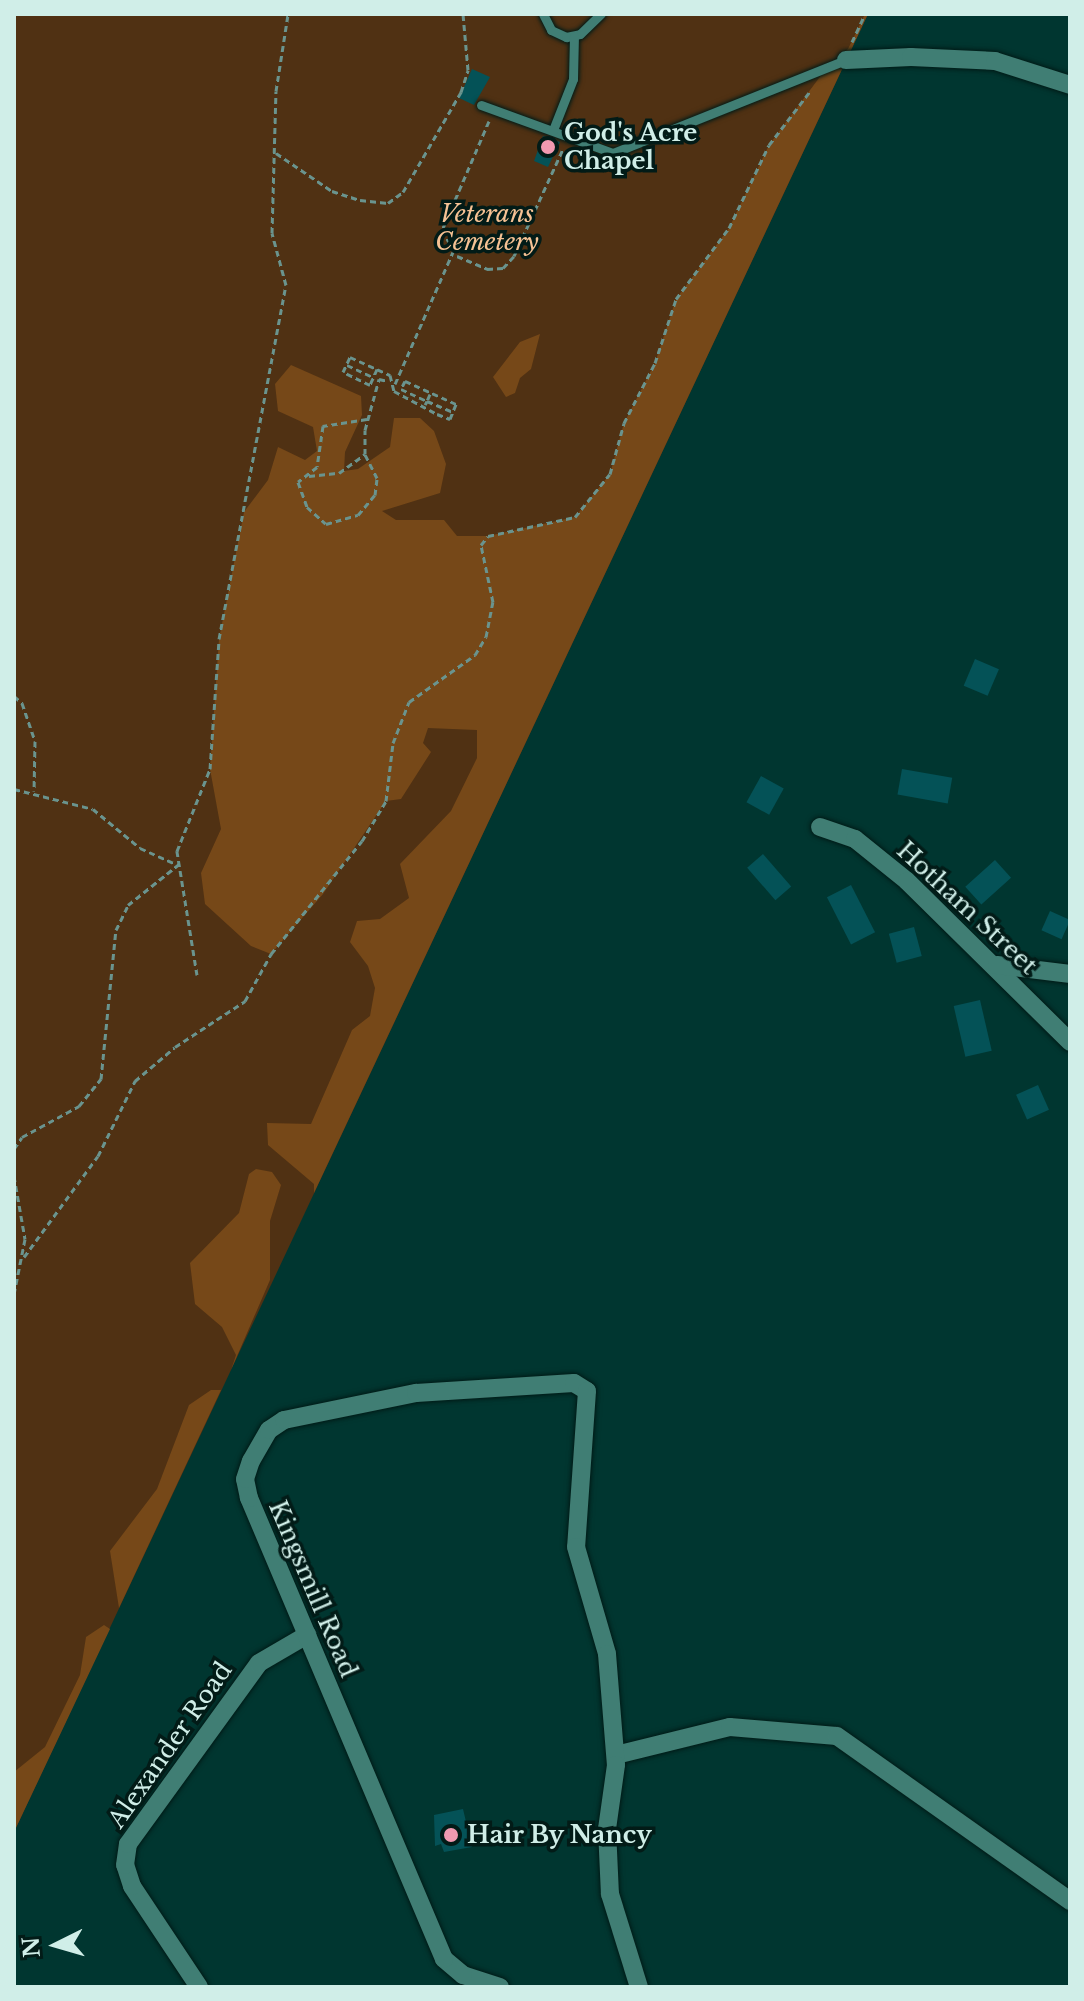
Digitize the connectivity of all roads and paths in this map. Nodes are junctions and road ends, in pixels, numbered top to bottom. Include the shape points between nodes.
1 (288, 14) edge
2 (463, 14) edge
3 (543, 14) edge
4 (601, 14) edge
5 (865, 14) edge
6 (574, 36) junction
7 (846, 60) joint
8 (828, 66) junction
9 (1070, 85) edge
10 (481, 105) dead end
11 (494, 110) junction
12 (553, 130) junction
13 (568, 137) junction
14 (276, 153) junction
15 (453, 252) junction
16 (363, 363) junction
17 (346, 365) junction
18 (377, 369) junction
19 (360, 371) junction
20 (373, 377) junction
21 (357, 379) junction
22 (388, 381) junction
23 (395, 384) junction
24 (418, 387) junction
25 (431, 393) junction
26 (414, 395) junction
27 (444, 399) junction
28 (426, 403) junction
29 (440, 407) junction
30 (453, 412) junction
31 (437, 414) junction
32 (367, 419) junction
33 (365, 454) junction
34 (309, 476) junction
35 (14, 696) edge
36 (14, 789) edge
37 (34, 791) junction
38 (820, 827) dead end
39 (178, 865) junction
40 (997, 965) junction
41 (1070, 974) edge
42 (197, 975) dead end
43 (1070, 1042) edge
44 (14, 1149) edge
45 (14, 1176) edge
46 (24, 1257) junction
47 (16, 1273) edge
48 (14, 1294) edge
49 (307, 1635) junction
50 (616, 1755) junction
51 (1070, 1901) edge
52 (462, 1981) edge
53 (199, 1987) edge
54 (500, 1987) edge
55 (639, 1987) edge

1 - 14 path via 278,63
2 - 14 path via 468,70 461,92 441,132 388,203 332,191
3 - 6 lane via 551,30
4 - 6 lane
5 - 8 path via 848,49
6 - 12 lane via 573,79
7 - 8 lane
7 - 9 street via 995,61
8 - 13 lane via 622,151 603,152
8 - 46 path via 769,145 729,228 676,299 655,363 624,423 610,474 575,517 488,536 481,545 493,602 486,637 475,655 409,702 393,743 386,801 362,841 271,954 245,1001 135,1081 98,1156
10 - 11 lane
11 - 12 lane
11 - 15 path via 444,221 443,235
12 - 13 lane
13 - 15 path via 510,264 487,269
14 - 39 path via 272,233 286,285 219,639 210,769 177,851
15 - 23 path
16 - 17 path via 350,357
16 - 18 path
16 - 19 path
17 - 19 path
17 - 21 path via 343,372
18 - 20 path
18 - 22 path via 390,375
19 - 20 path
19 - 21 path
20 - 21 path via 370,385
22 - 23 path
22 - 32 path via 379,379
23 - 28 path via 394,391
24 - 25 path
24 - 26 path
24 - 26 path via 405,381 401,389
25 - 27 path
25 - 28 path
26 - 28 path
27 - 29 path
27 - 30 path via 456,404
28 - 29 path
28 - 31 path
29 - 30 path
29 - 31 path
30 - 31 path via 450,419
32 - 33 path
32 - 34 path via 323,426 317,467
33 - 34 path via 339,473
33 - 34 path via 377,487 371,502 350,519 326,524 317,519 298,488
35 - 37 path via 22,703 35,741
36 - 37 path
37 - 39 path via 93,809 140,848
38 - 40 street, Hotham Street via 855,839
39 - 42 path
39 - 44 path via 128,905 116,930 101,1079 79,1106 22,1137
40 - 41 street
40 - 43 street, Hotham Street
45 - 46 path via 24,1210
46 - 47 path
47 - 48 path
49 - 50 street, Kingsmill Road via 246,1489 251,1461 276,1424 416,1393 584,1386 576,1547 605,1642
49 - 52 street, Kingsmill Road via 444,1959
49 - 53 street, Alexander Road via 259,1663 128,1844 125,1865 132,1886
50 - 51 street via 730,1727 837,1736
50 - 55 street via 607,1829 610,1894
52 - 54 street, Kingsmill Road

